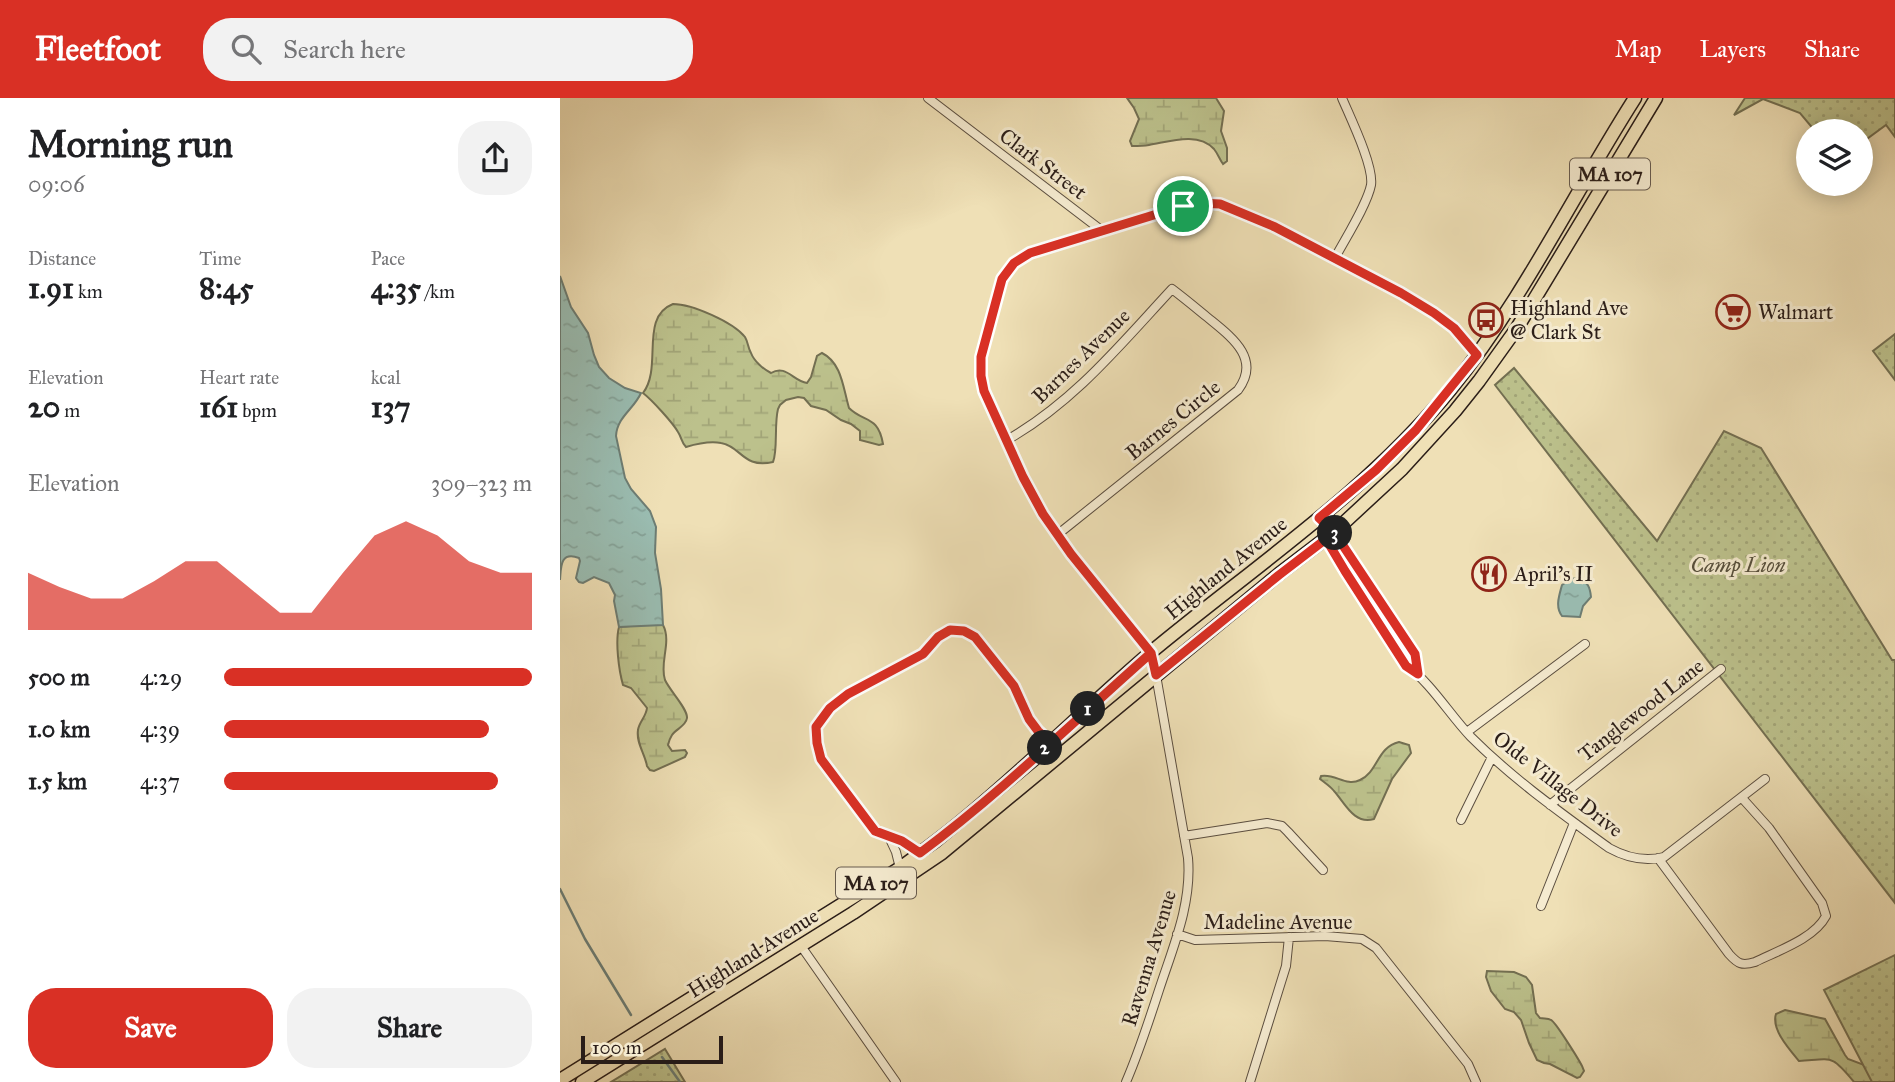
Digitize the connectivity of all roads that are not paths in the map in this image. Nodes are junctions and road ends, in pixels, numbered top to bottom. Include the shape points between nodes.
1 (928, 98) edge
2 (1342, 98) edge
3 (1635, 98) edge
4 (1656, 98) edge
5 (1101, 230) junction
6 (1335, 258) junction
7 (1172, 289) joint
8 (1477, 355) junction
9 (1007, 440) junction
10 (1319, 518) junction
11 (1057, 535) junction
12 (1330, 535) junction
13 (1585, 644) dead end
14 (1151, 653) junction
15 (1721, 669) dead end
16 (1418, 674) junction
17 (1156, 675) junction
18 (1467, 732) junction
19 (1051, 743) junction
20 (1492, 757) junction
21 (1765, 779) dead end
22 (1742, 798) junction
23 (1550, 805) junction
24 (1461, 820) dead end
25 (1574, 823) junction
26 (1184, 836) junction
27 (889, 837) junction
28 (920, 853) junction
29 (1658, 858) junction
30 (900, 868) junction
31 (1323, 870) dead end
32 (1541, 906) dead end
33 (1177, 934) junction
34 (1289, 937) junction
35 (801, 946) junction
36 (560, 1080) edge
37 (582, 1082) edge
38 (897, 1082) edge
39 (1126, 1082) edge
40 (1250, 1082) edge
41 (1476, 1082) edge

1 - 5 street, Clark Street
2 - 6 street via 1368,163 1371,184
3 - 8 main road, Highland Avenue / MA 107
4 - 12 main road, Highland Avenue / MA 107 via 1498,355 1410,462
5 - 6 street via 1183,206 1211,203 1275,227
5 - 9 street via 1030,253 1014,263 1002,279 980,366 984,391
6 - 8 street via 1441,317
7 - 9 street, Barnes Avenue via 1066,400
7 - 11 street, Barnes Circle via 1240,348 1246,367 1241,386
8 - 10 main road, Highland Avenue / MA 107 via 1416,430
9 - 11 street via 1034,499
10 - 12 street, Olde Village Drive
10 - 14 main road, Highland Avenue / MA 107
11 - 14 street
12 - 16 street, Olde Village Drive via 1345,571 1406,666
12 - 16 street, Olde Village Drive via 1415,654
12 - 17 main road, Highland Avenue / MA 107
13 - 18 street
14 - 17 street, Ravenna Avenue
14 - 19 main road, Highland Avenue / MA 107
15 - 23 street, Tanglewood Lane
16 - 18 street, Olde Village Drive
17 - 26 street, Ravenna Avenue
17 - 35 main road, Highland Avenue / MA 107 via 942,853
18 - 20 street, Olde Village Drive
19 - 27 street via 1029,719 1014,686 975,637 950,630 923,654 848,694 816,727 821,759 875,831
19 - 28 main road, Highland Avenue / MA 107
20 - 23 street, Olde Village Drive
20 - 24 street
21 - 22 street
22 - 29 street
22 - 29 street via 1822,903 1826,916 1809,935 1755,962 1740,964
23 - 25 street, Olde Village Drive
25 - 29 street, Olde Village Drive via 1621,855
25 - 32 street
26 - 31 street via 1275,824
26 - 33 street, Ravenna Avenue via 1189,886
27 - 28 street
27 - 30 street
28 - 30 main road, Highland Avenue / MA 107
30 - 36 main road, Highland Avenue / MA 107
33 - 34 street, Madeline Avenue via 1195,940
33 - 39 street, Ravenna Avenue
34 - 40 street via 1286,966
34 - 41 street, Madeline Avenue via 1369,942 1468,1065
35 - 37 main road, Highland Avenue / MA 107
35 - 38 street

